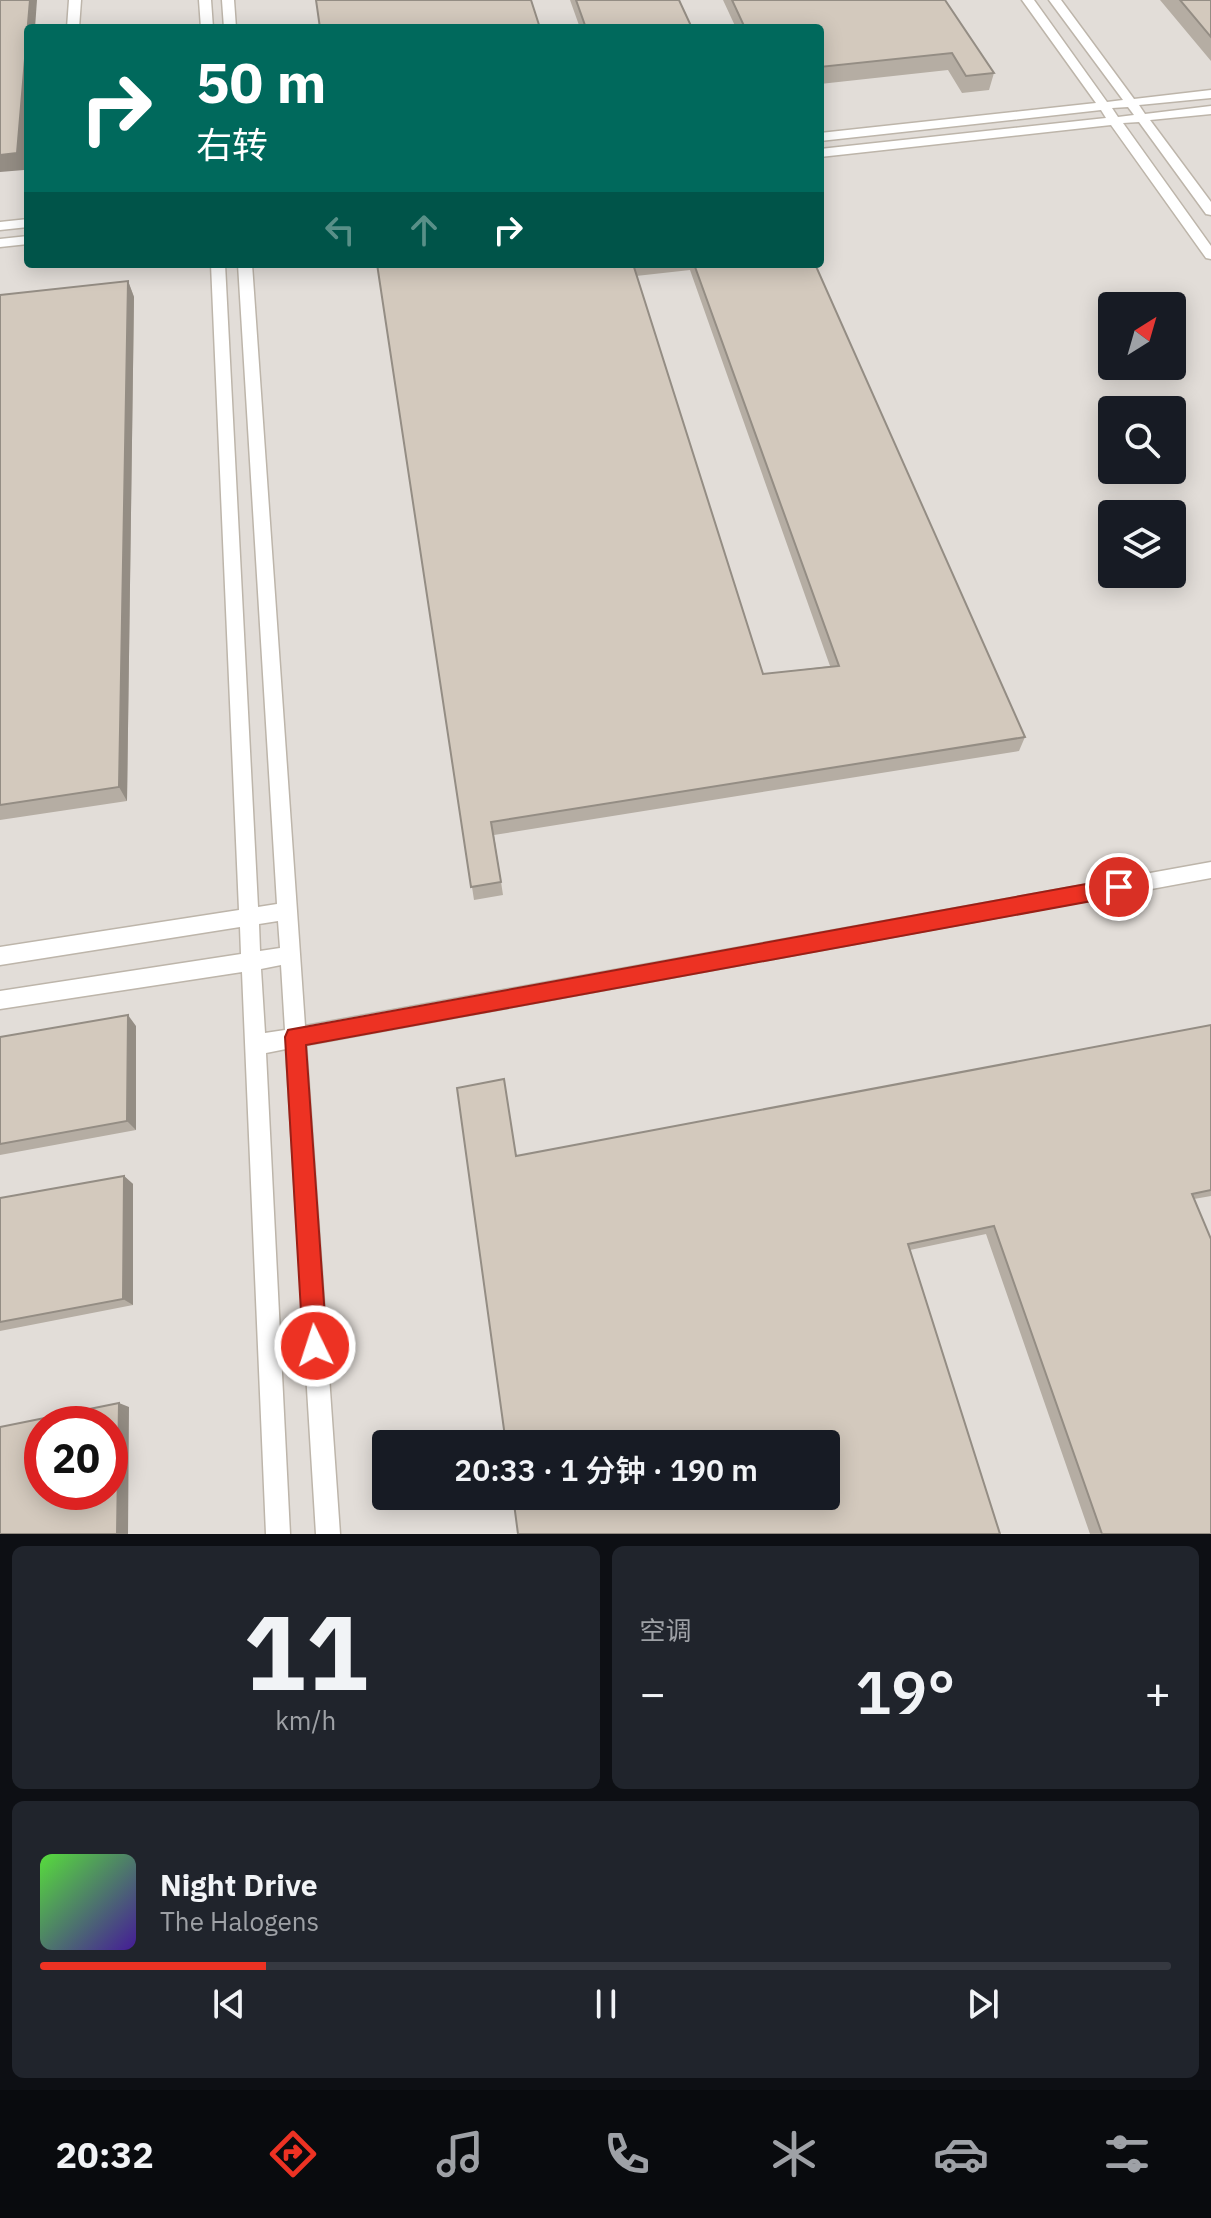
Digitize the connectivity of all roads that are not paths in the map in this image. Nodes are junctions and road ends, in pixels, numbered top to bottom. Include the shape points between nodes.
1 (75, 0) edge
2 (205, 0) edge
3 (228, 0) edge
4 (1028, 0) edge
5 (1055, 0) edge
6 (73, 24) edge
7 (207, 24) edge
8 (230, 24) edge
9 (1211, 94) edge
10 (1131, 103) junction
11 (1104, 106) junction
12 (1211, 110) edge
13 (1142, 118) junction
14 (1114, 121) junction
15 (824, 137) edge
16 (824, 153) edge
17 (1211, 211) edge
18 (24, 223) edge
19 (0, 226) edge
20 (24, 240) edge
21 (0, 243) edge
22 (1211, 255) edge
23 (218, 268) edge
24 (245, 268) edge
25 (1211, 870) edge
26 (287, 911) junction
27 (249, 917) junction
28 (290, 955) junction
29 (0, 956) edge
30 (250, 961) junction
31 (0, 1000) edge
32 (296, 1037) junction
33 (255, 1045) junction
34 (278, 1534) edge
35 (328, 1534) edge

1 - 6 lane
2 - 7 lane
3 - 8 lane
4 - 11 lane
5 - 10 lane
9 - 10 lane
10 - 11 lane
10 - 13 lane
11 - 14 lane
11 - 15 lane
12 - 13 lane
13 - 14 lane
13 - 17 lane
14 - 16 lane
14 - 22 lane
18 - 19 lane
20 - 21 lane
23 - 27 lane
24 - 26 lane
25 - 32 lane
26 - 27 lane
26 - 28 lane
27 - 29 lane
27 - 30 lane
28 - 30 lane
28 - 32 lane
30 - 31 lane
30 - 33 lane
32 - 33 lane
32 - 35 lane
33 - 34 lane

